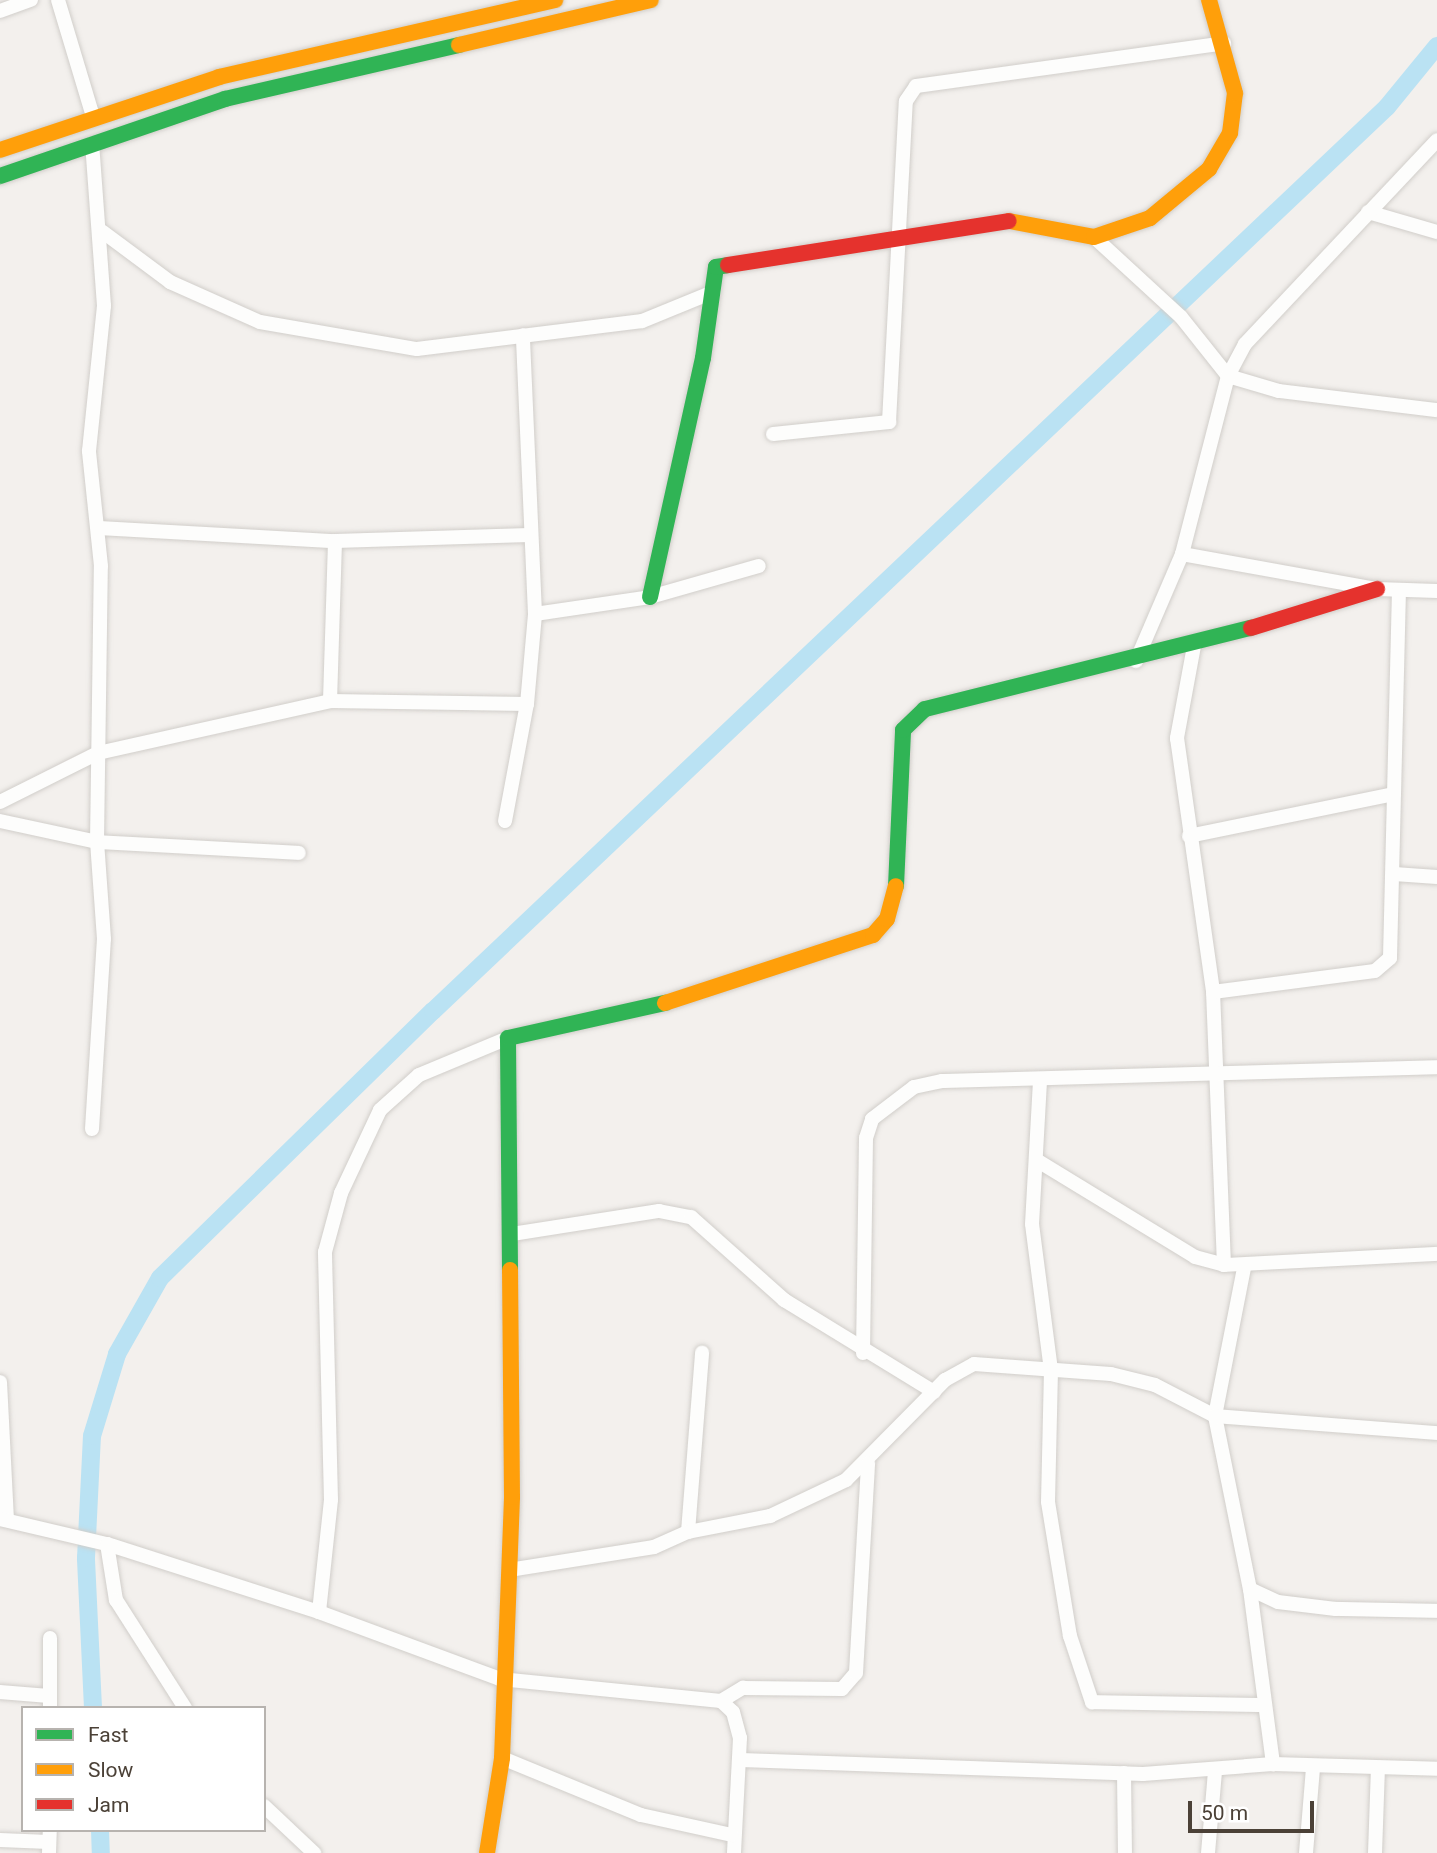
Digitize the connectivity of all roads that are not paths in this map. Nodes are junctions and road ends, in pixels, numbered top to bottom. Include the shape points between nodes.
1 (31, 0) edge
2 (58, 0) edge
3 (555, 0) edge
4 (651, 0) edge
5 (1209, 0) edge
6 (0, 11) edge
7 (1224, 43) junction
8 (93, 117) junction
9 (1437, 140) edge
10 (92, 143) junction
11 (0, 150) edge
12 (0, 176) edge
13 (1368, 212) junction
14 (103, 232) junction
15 (1437, 232) edge
16 (903, 234) junction
17 (1094, 237) junction
18 (713, 292) junction
19 (523, 335) junction
20 (1228, 376) junction
21 (1437, 410) edge
22 (773, 434) dead end
23 (99, 528) junction
24 (529, 535) junction
25 (335, 541) junction
26 (1182, 554) junction
27 (760, 566) dead end
28 (1377, 589) junction
29 (1399, 590) junction
30 (1437, 591) edge
31 (650, 597) junction
32 (535, 614) junction
33 (1194, 646) junction
34 (1136, 661) junction
35 (330, 701) junction
36 (527, 704) junction
37 (98, 752) junction
38 (1394, 794) junction
39 (0, 802) edge
40 (0, 821) edge
41 (505, 821) dead end
42 (1189, 836) junction
43 (97, 842) junction
44 (299, 853) dead end
45 (1394, 874) junction
46 (1437, 877) edge
47 (1213, 992) junction
48 (508, 1038) junction
49 (1437, 1067) edge
50 (1219, 1073) junction
51 (1040, 1081) junction
52 (92, 1129) dead end
53 (1038, 1161) junction
54 (512, 1234) junction
55 (1437, 1254) edge
56 (1224, 1265) junction
57 (1244, 1268) junction
58 (702, 1353) dead end
59 (863, 1353) junction
60 (1051, 1370) junction
61 (0, 1381) edge
62 (934, 1392) junction
63 (1214, 1416) junction
64 (1437, 1433) edge
65 (868, 1463) junction
66 (3, 1519) edge
67 (688, 1532) junction
68 (102, 1542) junction
69 (509, 1570) junction
70 (1250, 1589) junction
71 (1437, 1611) edge
72 (319, 1612) junction
73 (50, 1638) dead end
74 (500, 1679) junction
75 (0, 1692) edge
76 (721, 1701) junction
77 (50, 1702) edge
78 (185, 1706) edge
79 (1265, 1706) junction
80 (502, 1758) junction
81 (741, 1760) junction
82 (1273, 1764) junction
83 (1313, 1767) junction
84 (1378, 1768) junction
85 (1437, 1769) edge
86 (1214, 1772) junction
87 (1124, 1773) junction
88 (266, 1808) edge
89 (732, 1835) junction
90 (0, 1840) edge
91 (50, 1842) edge
92 (314, 1853) edge
93 (487, 1853) edge
94 (734, 1853) edge
95 (1125, 1853) edge
96 (1208, 1853) edge
97 (1306, 1853) edge
98 (1375, 1853) edge

1 - 6 street
2 - 8 street
3 - 8 street via 219,76
4 - 10 street via 225,99
5 - 7 street
7 - 16 street via 916,86 906,101
7 - 17 street via 1235,93 1234,120 1220,156 1150,218
8 - 11 street
9 - 13 street
10 - 12 street
10 - 14 street
13 - 15 street
13 - 20 street via 1263,319
14 - 19 street via 170,282 290,330 417,349
14 - 23 street via 104,306 89,451
16 - 17 street via 1005,220
16 - 18 street via 726,262 716,267
16 - 22 street via 889,422
17 - 20 street via 1181,317
18 - 19 street via 654,318
18 - 31 street
19 - 24 street via 534,489
20 - 21 street via 1279,391
20 - 26 street
23 - 25 street
23 - 37 street
24 - 25 street
24 - 32 street
25 - 35 street
26 - 28 street
26 - 34 street
27 - 31 street
28 - 29 street
28 - 33 street
29 - 30 street
29 - 38 street
31 - 32 street
32 - 36 street
33 - 34 street
33 - 42 street via 1177,738
34 - 48 street via 914,716 900,746 896,894 887,919 873,935 648,1009
35 - 36 street
35 - 37 street
36 - 41 street
37 - 39 street
37 - 43 street
38 - 42 street
38 - 45 street
40 - 43 street via 12,828
42 - 47 street
43 - 44 street
43 - 52 street via 104,939
45 - 46 street
45 - 47 street via 1391,947 1384,966
47 - 50 street
48 - 54 street
48 - 72 street via 419,1074 380,1110 341,1193 325,1252 331,1500
49 - 50 street
50 - 51 street
50 - 56 street
51 - 53 street
51 - 59 street via 942,1081 914,1087 873,1119 866,1139
53 - 56 street via 1195,1257
53 - 60 street via 1032,1224
54 - 59 street via 659,1211 691,1217 784,1300
54 - 69 street
55 - 57 street
56 - 57 street
57 - 63 street
58 - 67 street
59 - 62 street
60 - 62 street via 974,1364
60 - 63 street via 1111,1374 1155,1385
60 - 79 street via 1048,1502 1070,1636 1091,1702
61 - 66 street
62 - 65 street
63 - 64 street
63 - 70 street
65 - 67 street via 770,1516
65 - 76 street via 856,1673 842,1689 743,1688
66 - 68 street
67 - 69 street via 654,1547
68 - 72 street
68 - 78 street via 116,1600
69 - 74 street
70 - 71 street via 1278,1602 1324,1608
70 - 79 street
72 - 74 street
73 - 77 street
74 - 76 street
74 - 80 street
75 - 77 street
76 - 81 street via 733,1712
79 - 82 street
80 - 89 street via 641,1815
80 - 93 street
81 - 87 street
81 - 89 street
82 - 83 street
82 - 86 street
83 - 84 street
83 - 97 street
84 - 85 street
84 - 98 street
86 - 87 street
86 - 96 street
87 - 95 street
88 - 92 street
89 - 94 street
90 - 91 street

